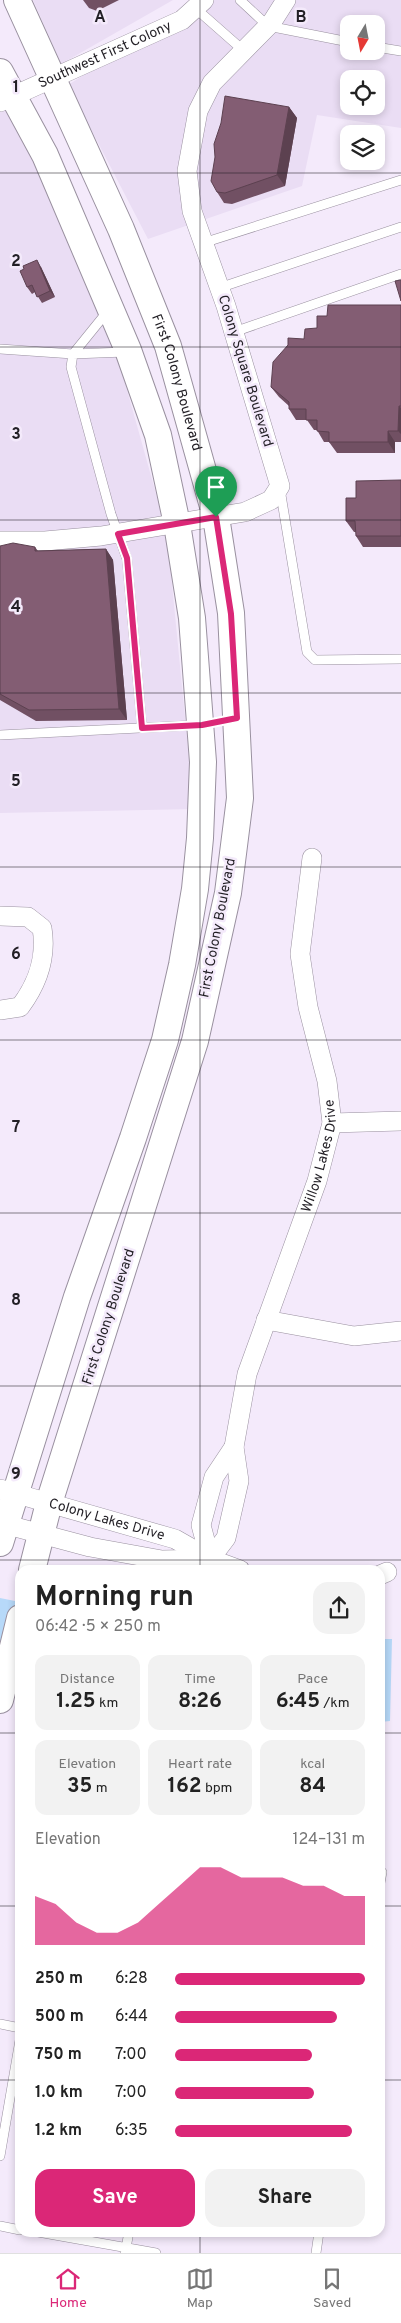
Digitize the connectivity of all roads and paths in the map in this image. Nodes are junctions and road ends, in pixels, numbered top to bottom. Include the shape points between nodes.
1 (17, 0) edge
2 (240, 0) edge
3 (286, 0) edge
4 (196, 3) edge
5 (268, 26) junction
6 (340, 40) edge
7 (385, 48) edge
8 (244, 51) junction
9 (401, 51) edge
10 (0, 72) edge
11 (53, 79) junction
12 (7, 99) edge
13 (401, 180) edge
14 (401, 227) edge
15 (203, 243) junction
16 (401, 274) edge
17 (219, 288) junction
18 (110, 308) junction
19 (234, 332) junction
20 (0, 349) edge
21 (129, 352) junction
22 (73, 354) junction
23 (280, 486) junction
24 (216, 517) junction
25 (177, 524) junction
26 (118, 534) junction
27 (0, 541) edge
28 (401, 659) edge
29 (237, 718) junction
30 (202, 725) junction
31 (142, 728) junction
32 (0, 734) edge
33 (312, 858) dead end
34 (0, 916) edge
35 (0, 1010) edge
36 (401, 1121) edge
37 (332, 1123) junction
38 (110, 1204) junction
39 (142, 1214) junction
40 (266, 1320) junction
41 (401, 1331) edge
42 (234, 1447) junction
43 (8, 1491) edge
44 (49, 1503) junction
45 (2, 1530) edge
46 (40, 1534) junction
47 (210, 1559) junction
48 (33, 1565) edge
49 (226, 1565) edge
50 (15, 1638) edge
51 (0, 1700) edge
52 (0, 2024) edge
53 (15, 2027) edge
54 (15, 2087) edge
55 (0, 2156) edge
56 (0, 2226) edge
57 (15, 2229) edge
58 (62, 2237) edge
59 (128, 2237) edge
60 (319, 2237) edge
61 (126, 2250) edge
62 (156, 2253) edge
63 (316, 2253) edge

1 - 11 main road, First Colony Boulevard
2 - 5 lane
3 - 5 street, Colony Square Boulevard
4 - 8 lane
4 - 11 street, Southwest First Colony via 182,20
5 - 6 lane
5 - 8 street, Colony Square Boulevard
7 - 9 lane
8 - 15 street, Colony Square Boulevard via 212,83 198,111 187,171 192,211
10 - 12 main road, First Colony Boulevard
11 - 12 street, Southwest First Colony
11 - 24 main road, First Colony Boulevard via 121,229 168,346
12 - 18 main road, First Colony Boulevard via 45,155
13 - 15 lane
14 - 17 lane
15 - 17 street, Colony Square Boulevard
16 - 19 lane
17 - 19 street, Colony Square Boulevard
18 - 21 main road, First Colony Boulevard
18 - 22 lane
19 - 23 street, Colony Square Boulevard
20 - 22 lane
21 - 22 lane
21 - 25 main road, First Colony Boulevard via 158,435
22 - 26 lane via 71,367
23 - 24 street via 270,500 256,509
23 - 28 lane via 307,652 315,660
24 - 25 street
24 - 29 main road, First Colony Boulevard via 231,614
25 - 26 street
25 - 30 main road, First Colony Boulevard via 192,618
26 - 27 street via 45,541
26 - 31 lane via 127,558
29 - 30 main road
29 - 39 main road, First Colony Boulevard via 240,798 228,893 195,1041
30 - 31 lane
30 - 38 main road, First Colony Boulevard via 200,838 187,940 165,1040
31 - 32 lane
33 - 37 street, Willow Lakes Drive via 300,954 308,1006 327,1081
34 - 35 street via 28,917 42,928 45,947 33,989 20,1007
36 - 37 street
37 - 40 street, Willow Lakes Drive via 318,1181
38 - 39 main road
38 - 43 main road, First Colony Boulevard
39 - 44 main road, First Colony Boulevard
40 - 41 street via 354,1336
40 - 42 street, Willow Lakes Drive via 247,1374
42 - 47 street, Willow Lakes Drive via 239,1481 226,1538
42 - 47 street, Willow Lakes Drive via 214,1477 201,1526
43 - 44 street, Colony Lakes Drive
43 - 45 main road, First Colony Boulevard
44 - 46 main road, First Colony Boulevard
44 - 47 street, Colony Lakes Drive via 175,1539
45 - 46 street, Colony Lakes Drive
46 - 47 street, Colony Lakes Drive via 162,1560
46 - 48 main road, First Colony Boulevard
47 - 49 street, Colony Lakes Drive
50 - 51 main road
52 - 53 lane
54 - 55 lane
56 - 57 lane
58 - 61 lane
59 - 61 lane
60 - 63 lane
61 - 62 lane

